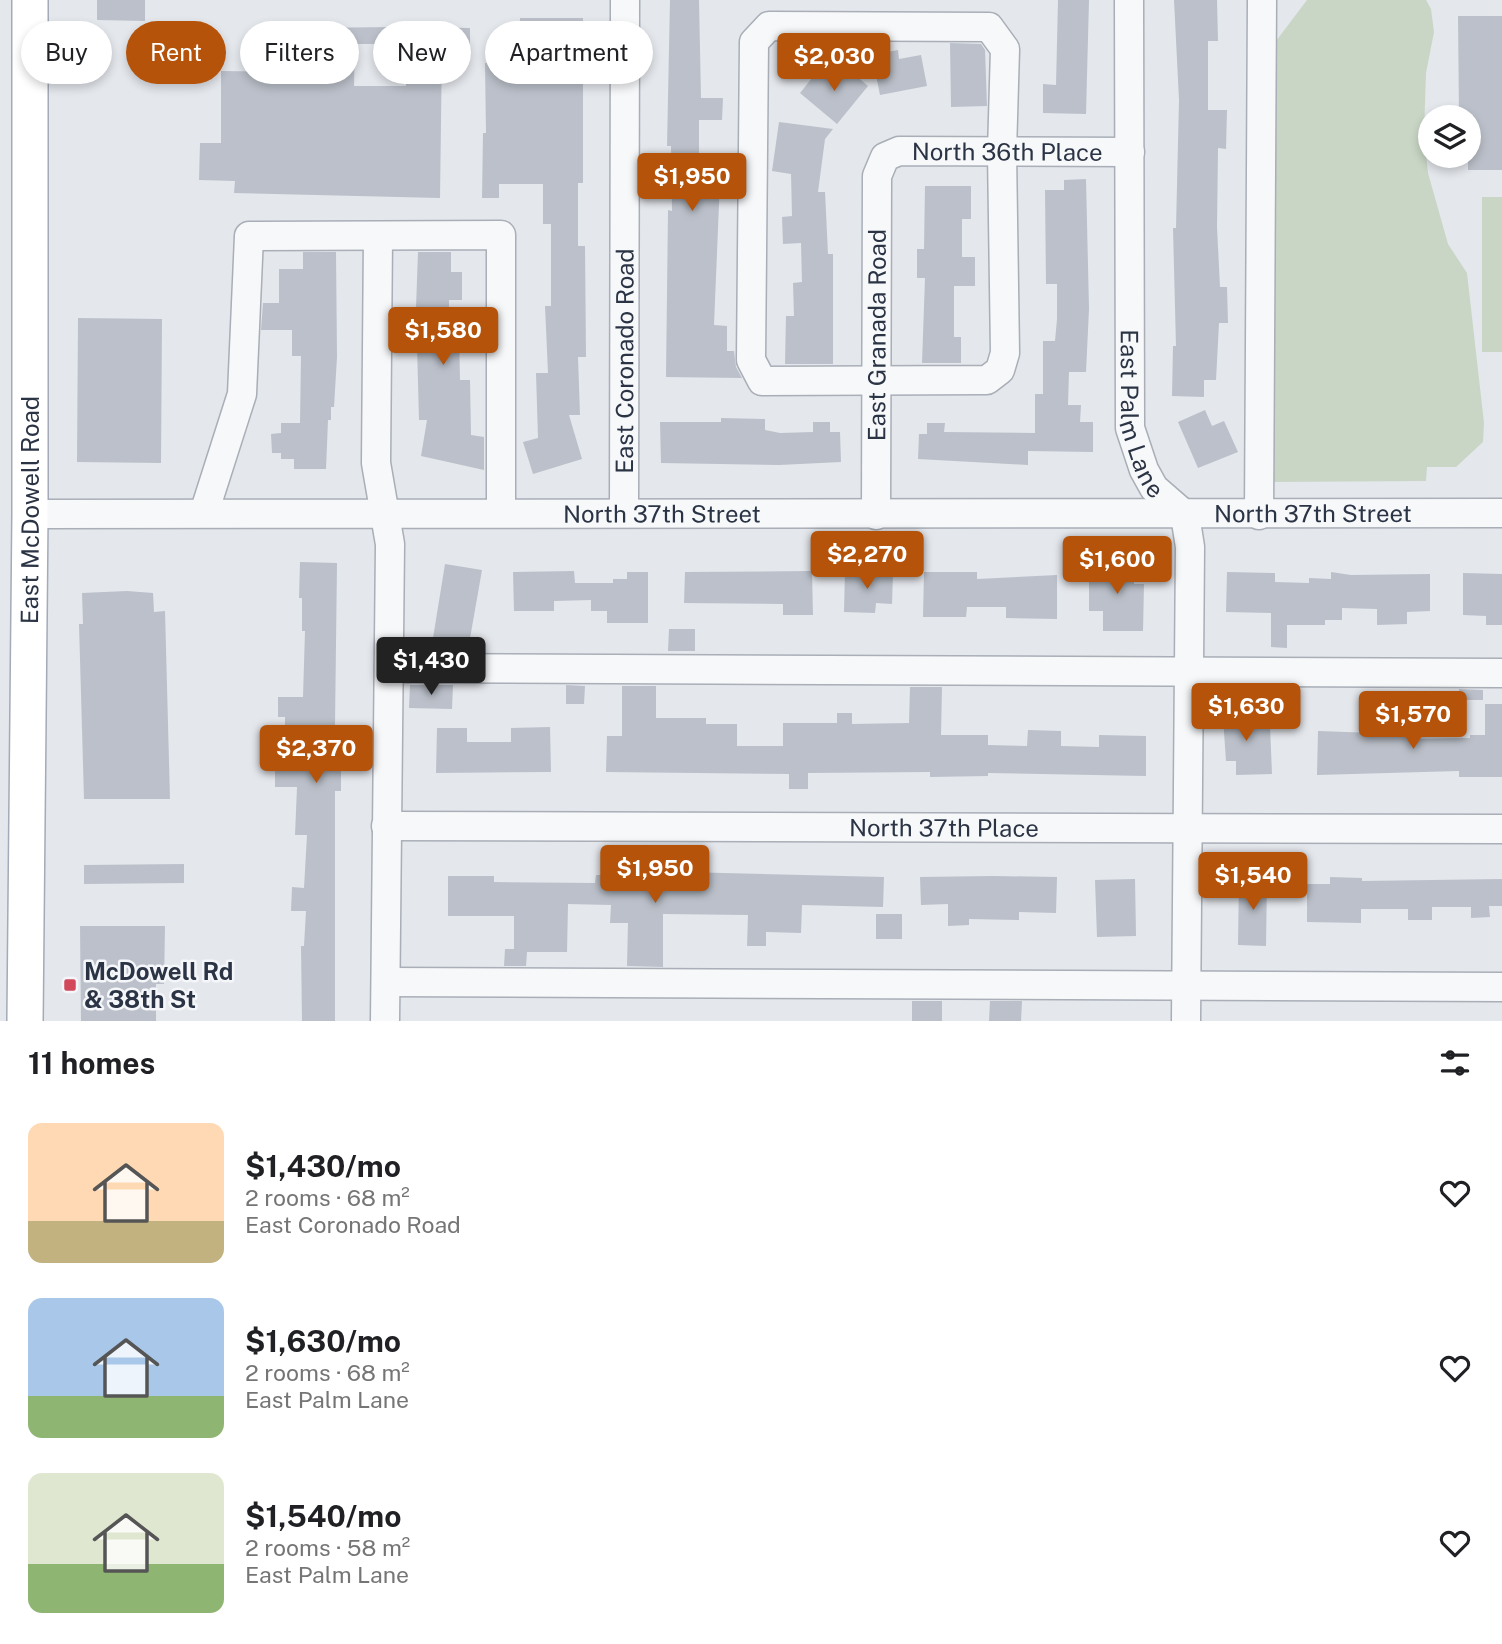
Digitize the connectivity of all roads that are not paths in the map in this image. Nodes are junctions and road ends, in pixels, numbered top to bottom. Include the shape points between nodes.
1 (30, 0) edge
2 (625, 0) edge
3 (1129, 0) edge
4 (1262, 0) edge
5 (1002, 152) junction
6 (1130, 152) junction
7 (885, 157) joint
8 (378, 236) junction
9 (877, 380) junction
10 (204, 513) junction
11 (385, 513) junction
12 (501, 513) junction
13 (624, 513) junction
14 (1502, 513) edge
15 (30, 514) junction
16 (876, 515) junction
17 (1185, 515) junction
18 (1259, 515) junction
19 (389, 668) junction
20 (1189, 670) junction
21 (1502, 673) edge
22 (386, 826) junction
23 (1188, 828) junction
24 (1502, 829) edge
25 (386, 982) junction
26 (1187, 986) junction
27 (1502, 987) edge
28 (25, 1021) edge
29 (385, 1021) edge
30 (1186, 1021) edge

1 - 15 main road, East McDowell Road
2 - 13 street, East Coronado Road
3 - 6 street, East Palm Lane
4 - 18 street
5 - 6 street, North 36th Place
5 - 7 street, North 36th Place via 899,151
5 - 9 street via 1005,353 1000,370 987,380
5 - 9 street via 1005,49 989,27 769,26 754,42 751,360 762,381
6 - 17 street, East Palm Lane via 1130,428 1154,488
7 - 9 street, East Granada Road via 877,176
8 - 10 street via 249,236 242,394
8 - 11 street via 376,463
8 - 12 street via 501,235
9 - 16 street, East Granada Road
10 - 11 street, North 37th Street
10 - 15 street, North 37th Street
11 - 12 street, North 37th Street
11 - 19 street via 390,544
12 - 13 street, North 37th Street
13 - 16 street, North 37th Street
14 - 18 street, North 37th Street
15 - 28 main road, East McDowell Road
16 - 17 street, North 37th Street
17 - 18 street, North 37th Street
17 - 20 street, East Palm Lane via 1190,547
19 - 20 street
19 - 22 street
20 - 21 street
20 - 23 street, East Palm Lane
22 - 23 street, North 37th Place
22 - 25 street
23 - 24 street, North 37th Place
23 - 26 street, East Palm Lane
25 - 26 street
25 - 29 street
26 - 27 street
26 - 30 street, East Palm Lane

